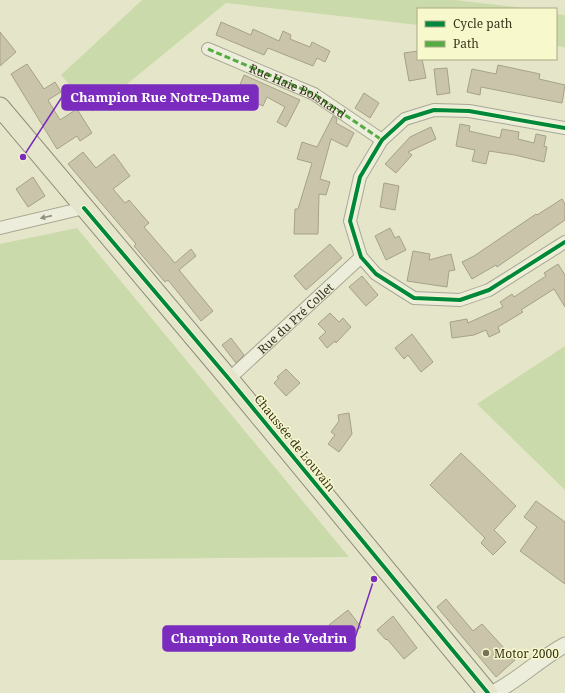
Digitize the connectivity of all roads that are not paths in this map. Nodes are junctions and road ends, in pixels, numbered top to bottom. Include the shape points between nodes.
1 (208, 49) dead end
2 (0, 106) edge
3 (565, 128) edge
4 (382, 140) junction
5 (84, 208) junction
6 (0, 228) edge
7 (565, 242) edge
8 (360, 257) junction
9 (229, 379) junction
10 (565, 645) edge
11 (488, 693) edge
12 (493, 693) edge

1 - 4 street, Rue Haie Boisnard via 314,94
2 - 5 main road, Chaussée de Louvain
3 - 4 street via 469,111 434,110 405,119
4 - 8 street via 360,177 350,221
5 -> 6 street
5 - 9 main road, Chaussée de Louvain
7 - 8 street via 488,290 460,300 414,298 376,274
8 - 9 street, Rue du Pré Collet
9 - 11 main road, Chaussée de Louvain
10 - 12 street via 550,653 506,687

